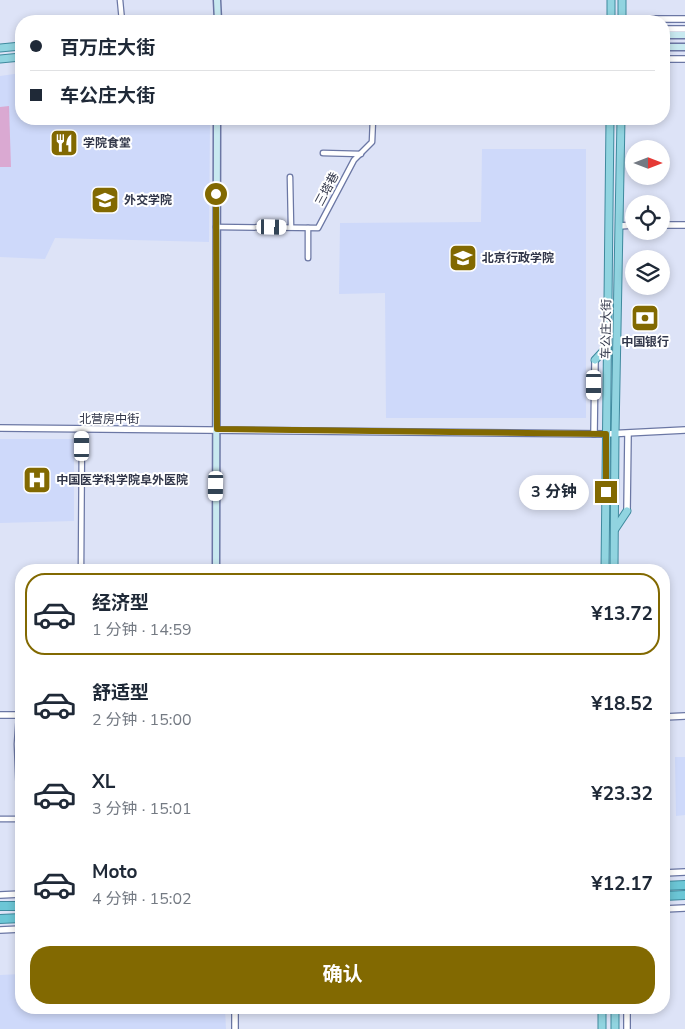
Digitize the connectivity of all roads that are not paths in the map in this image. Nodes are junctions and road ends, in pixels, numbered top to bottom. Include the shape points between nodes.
1 (120, 0) edge
2 (217, 0) edge
3 (611, 0) edge
4 (622, 0) edge
5 (121, 15) edge
6 (218, 15) edge
7 (610, 15) edge
8 (621, 15) edge
9 (670, 19) edge
10 (685, 19) edge
11 (685, 28) edge
12 (670, 29) edge
13 (670, 35) edge
14 (685, 35) edge
15 (15, 47) edge
16 (670, 47) edge
17 (685, 47) edge
18 (0, 48) edge
19 (15, 58) edge
20 (0, 59) edge
21 (670, 59) edge
22 (685, 59) edge
23 (217, 125) edge
24 (373, 125) edge
25 (610, 125) edge
26 (621, 125) edge
27 (323, 153) dead end
28 (361, 154) junction
29 (290, 177) dead end
30 (670, 225) edge
31 (685, 225) edge
32 (619, 226) junction
33 (625, 226) edge
34 (216, 227) junction
35 (291, 228) junction
36 (308, 228) junction
37 (308, 258) dead end
38 (607, 347) junction
39 (595, 360) joint
40 (0, 428) edge
41 (82, 428) junction
42 (217, 429) junction
43 (685, 430) edge
44 (594, 434) junction
45 (606, 434) junction
46 (615, 434) junction
47 (628, 434) junction
48 (627, 511) joint
49 (614, 529) junction
50 (81, 564) edge
51 (216, 564) edge
52 (605, 564) edge
53 (614, 564) edge
54 (0, 715) edge
55 (15, 715) edge
56 (685, 716) edge
57 (670, 717) edge
58 (15, 819) edge
59 (0, 820) edge
60 (685, 872) edge
61 (670, 873) edge
62 (684, 885) edge
63 (670, 886) edge
64 (15, 894) edge
65 (0, 895) edge
66 (684, 895) edge
67 (670, 896) edge
68 (0, 906) edge
69 (15, 906) edge
70 (685, 908) edge
71 (670, 909) edge
72 (15, 918) edge
73 (0, 919) edge
74 (15, 929) edge
75 (0, 930) edge
76 (235, 1014) edge
77 (602, 1014) edge
78 (615, 1014) edge
79 (627, 1014) edge
80 (236, 1029) edge
81 (602, 1029) edge
82 (615, 1029) edge
83 (627, 1029) edge

1 - 5 street
2 - 6 main road
3 - 7 main road
4 - 8 main road
9 - 10 street
11 - 12 street
13 - 14 main road
15 - 18 main road
16 - 17 main road
19 - 20 main road
21 - 22 street
23 - 34 main road
24 - 28 street, 三塔巷 via 372,142
25 - 38 main road, 车公庄大街
26 - 32 main road, 车公庄大街
27 - 28 street, 三塔巷
28 - 36 street, 三塔巷 via 354,160 318,228
29 - 35 street
30 - 31 street
32 - 33 street
32 - 46 main road, 车公庄大街
34 - 35 street
34 - 42 main road
35 - 36 street
36 - 37 street
38 - 39 main road
38 - 45 main road, 车公庄大街
39 - 44 street
40 - 41 street, 北营房中街
41 - 42 street, 北营房中街
41 - 50 street
42 - 44 street, 北营房中街
42 - 51 main road
43 - 47 street, 北营房中街
44 - 45 street, 北营房中街
45 - 46 street, 北营房中街
45 - 52 main road, 车公庄大街
46 - 47 street, 北营房中街
46 - 49 main road, 车公庄大街
47 - 48 street
48 - 49 main road
49 - 53 main road, 车公庄大街
54 - 55 street
56 - 57 street
58 - 59 street
60 - 61 street
62 - 63 highway
64 - 65 street
66 - 67 highway
68 - 69 highway
70 - 71 street
72 - 73 highway
74 - 75 street
76 - 80 street
77 - 81 main road
78 - 82 main road
79 - 83 street

